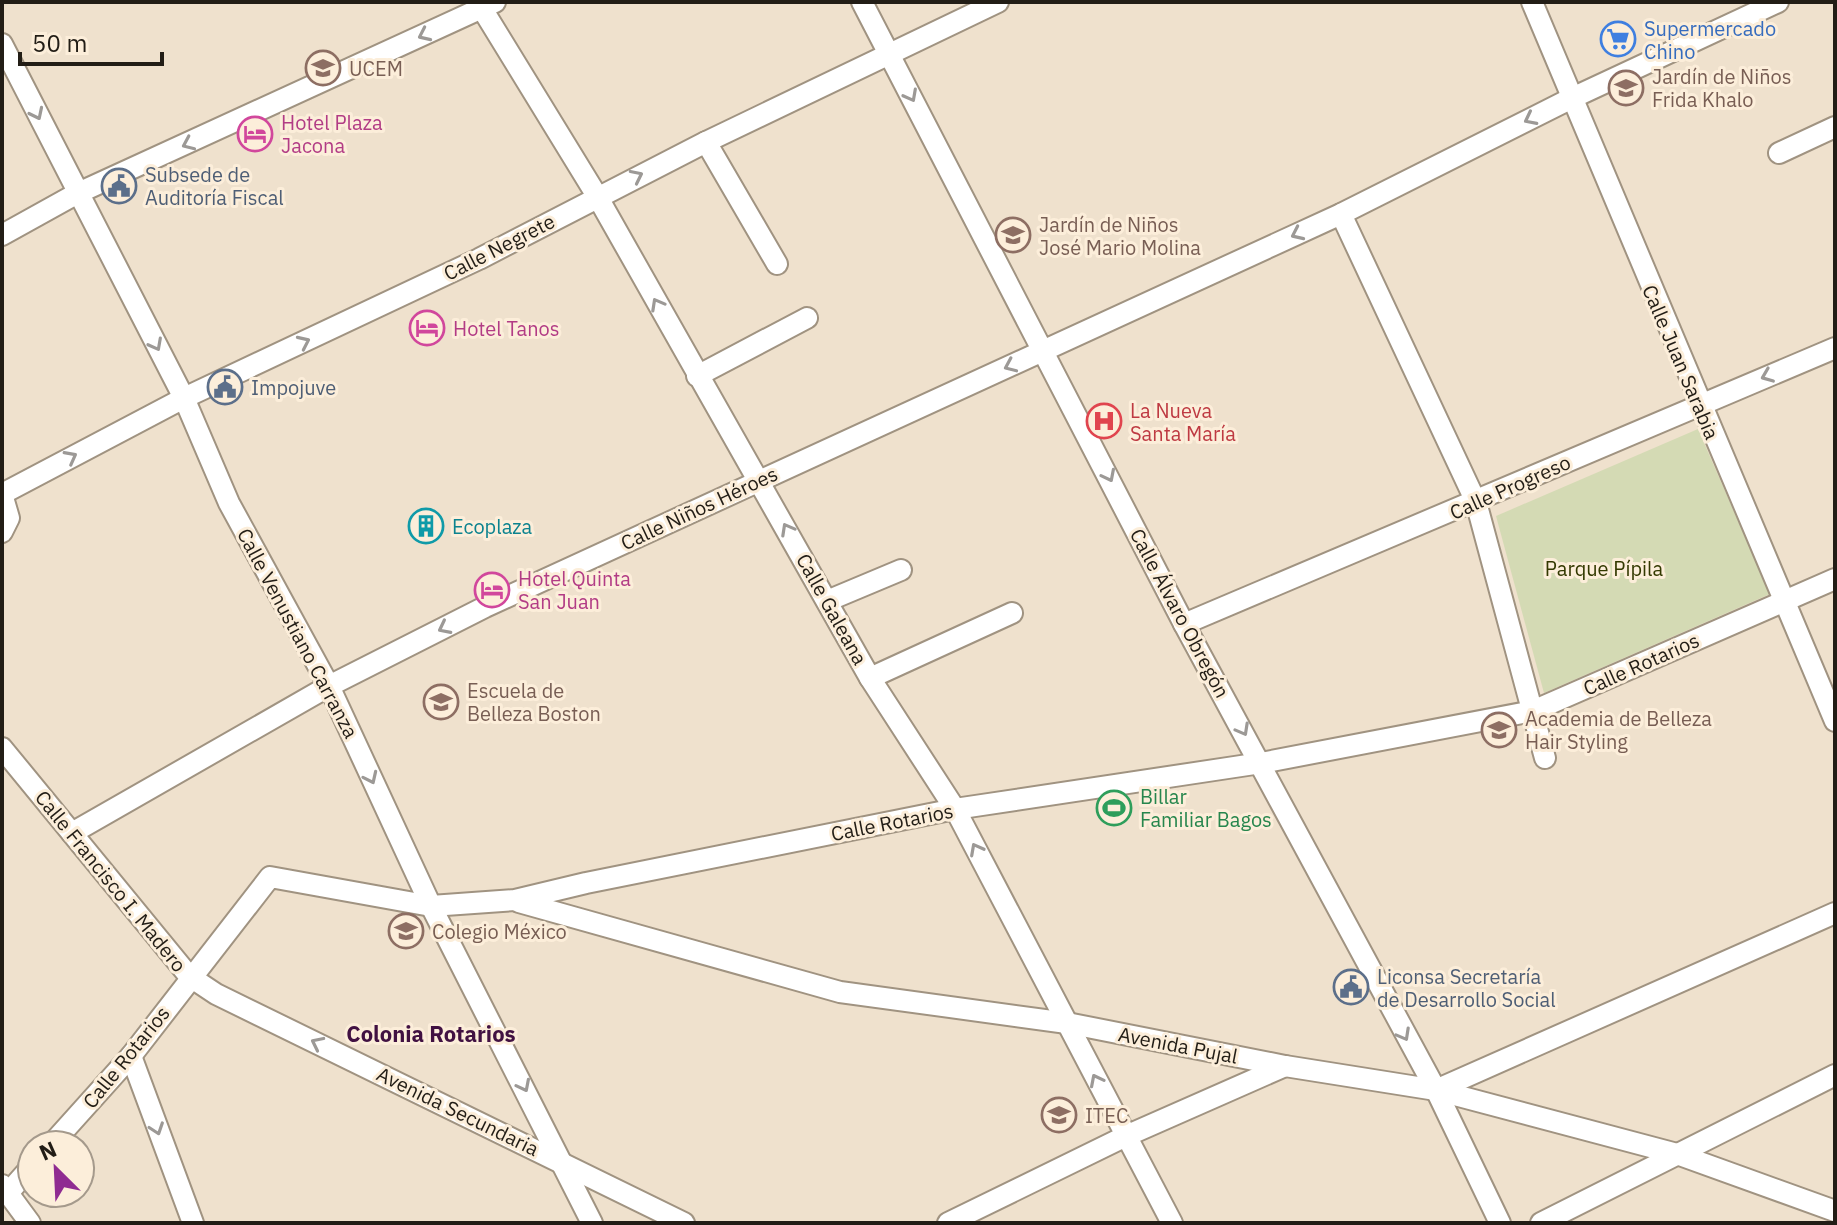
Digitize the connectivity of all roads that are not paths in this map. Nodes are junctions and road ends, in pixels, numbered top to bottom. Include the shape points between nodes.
1 (862, 2) edge
2 (998, 2) edge
3 (1532, 2) edge
4 (1778, 2) edge
5 (485, 4) edge
6 (2, 44) edge
7 (888, 53) junction
8 (1570, 99) junction
9 (1835, 127) edge
10 (706, 142) junction
11 (1779, 153) dead end
12 (76, 194) junction
13 (597, 196) junction
14 (1341, 214) junction
15 (2, 235) edge
16 (777, 264) dead end
17 (807, 318) dead end
18 (1835, 348) edge
19 (1045, 350) junction
20 (697, 376) junction
21 (184, 398) junction
22 (1699, 404) junction
23 (760, 479) junction
24 (2, 494) edge
25 (1476, 502) junction
26 (2, 532) edge
27 (901, 570) dead end
28 (1835, 579) edge
29 (827, 601) junction
30 (1784, 601) junction
31 (1012, 613) dead end
32 (1184, 624) junction
33 (870, 678) junction
34 (329, 686) junction
35 (1533, 711) junction
36 (1835, 721) edge
37 (2, 748) edge
38 (1545, 758) dead end
39 (1261, 763) junction
40 (955, 809) junction
41 (72, 833) junction
42 (515, 900) junction
43 (431, 906) junction
44 (1835, 913) edge
45 (189, 976) junction
46 (1067, 1023) junction
47 (131, 1056) junction
48 (1285, 1066) junction
49 (1835, 1075) edge
50 (1436, 1090) junction
51 (65, 1129) edge
52 (1126, 1136) junction
53 (1677, 1154) junction
54 (564, 1163) junction
55 (5, 1189) edge
56 (1835, 1211) edge
57 (30, 1223) edge
58 (193, 1223) edge
59 (592, 1223) edge
60 (684, 1223) edge
61 (948, 1223) edge
62 (1172, 1223) edge
63 (1500, 1223) edge
64 (1541, 1223) edge

1 - 7 street, Calle Álvaro Obregón
2 - 7 street, Calle Negrete
3 - 8 street, Calle Juan Sarabia
4 - 8 street, Calle Niños Héroes
5 -> 12 street
5 - 13 street, Calle Galeana
6 -> 12 street, Calle Venustiano Carranza
7 - 10 street, Calle Negrete
7 -> 19 street, Calle Álvaro Obregón
8 -> 14 street, Calle Niños Héroes
8 - 22 street, Calle Juan Sarabia
9 - 11 street
13 -> 10 street, Calle Negrete
10 - 16 street
12 - 15 street
12 -> 21 street, Calle Venustiano Carranza
20 -> 13 street, Calle Galeana
21 -> 13 street, Calle Negrete via 479,259
14 -> 19 street, Calle Niños Héroes
14 - 25 street
17 - 20 street
18 -> 22 street, Calle Progreso
19 -> 23 street, Calle Niños Héroes
19 -> 32 street, Calle Álvaro Obregón
20 - 23 street, Calle Galeana
24 -> 21 street, Calle Negrete
21 - 34 street, Calle Venustiano Carranza via 229,503
22 - 25 street, Calle Progreso
22 - 30 street, Calle Juan Sarabia
29 -> 23 street, Calle Galeana
23 -> 34 street, Calle Niños Héroes
24 - 26 street, Calle Negrete via 9,518
25 - 32 street, Calle Progreso
25 - 35 street
27 - 29 street
28 - 30 street, Calle Rotarios
29 - 33 street, Calle Galeana
30 - 35 street, Calle Rotarios
30 - 36 street, Calle Juan Sarabia
31 - 33 street
32 -> 39 street, Calle Álvaro Obregón
33 - 40 street, Calle Galeana
34 - 41 street, Calle Niños Héroes
34 -> 43 street, Calle Venustiano Carranza
35 - 38 street
35 - 39 street, Calle Rotarios
37 - 41 street, Calle Francisco I. Madero
39 - 40 street, Calle Rotarios
39 -> 50 street, Calle Álvaro Obregón
40 - 42 street, Calle Rotarios
46 -> 40 street, Calle Galeana
41 - 45 street, Calle Francisco I. Madero
42 - 43 street, Calle Rotarios
42 - 46 street, Avenida Pujal via 840,992
43 - 45 street, Calle Rotarios via 270,877
43 -> 54 street, Calle Venustiano Carranza
44 - 50 street
45 - 47 street, Calle Rotarios
54 -> 45 street, Avenida Secundaria via 216,994
46 - 48 street, Avenida Pujal
52 -> 46 street, Calle Galeana
47 - 51 street, Calle Rotarios
47 -> 58 street
48 - 50 street, Avenida Pujal
48 - 52 street
49 - 53 street
50 - 53 street, Avenida Pujal
50 - 63 street, Calle Álvaro Obregón
52 - 61 street
52 - 62 street, Calle Galeana
53 - 56 street, Avenida Pujal
53 - 64 street
54 - 59 street, Calle Venustiano Carranza
54 - 60 street, Avenida Secundaria
55 - 57 street

